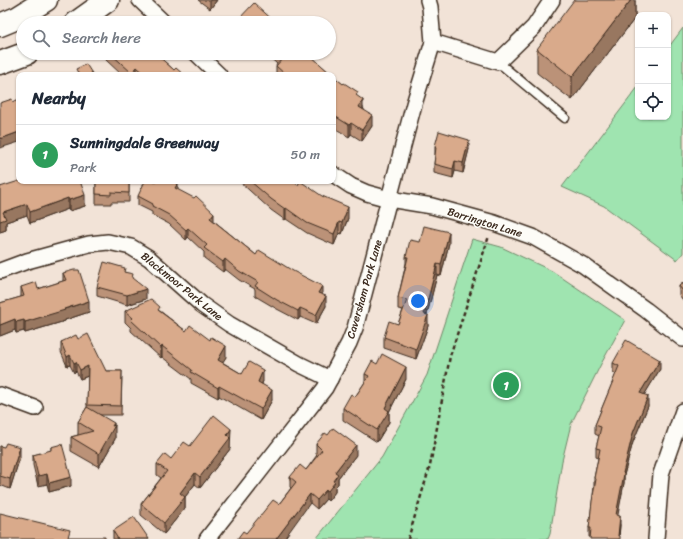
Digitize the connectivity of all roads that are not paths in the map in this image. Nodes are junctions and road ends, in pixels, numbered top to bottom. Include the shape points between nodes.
1 (46, 0) edge
2 (108, 0) edge
3 (140, 0) edge
4 (428, 0) edge
5 (552, 0) edge
6 (19, 16) edge
7 (86, 16) edge
8 (157, 16) edge
9 (16, 18) edge
10 (0, 25) edge
11 (433, 42) junction
12 (16, 57) edge
13 (203, 60) edge
14 (498, 62) junction
15 (0, 63) edge
16 (216, 72) edge
17 (565, 118) dead end
18 (336, 176) edge
19 (389, 199) junction
20 (0, 271) edge
21 (683, 338) edge
22 (330, 379) junction
23 (0, 395) edge
24 (35, 408) dead end
25 (683, 411) edge
26 (207, 539) edge
27 (656, 539) edge

1 - 6 street
2 - 7 street
3 - 8 street
4 - 11 street, Caversham Park Lane
5 - 14 street via 534,26
9 - 10 street
11 - 14 street
11 - 19 street, Caversham Park Lane
12 - 15 street
13 - 16 street
14 - 17 lane
18 - 19 street, Barrington Lane via 367,193
19 - 21 street, Barrington Lane via 432,206 494,222 533,237 583,265
19 - 22 street, Caversham Park Lane via 355,328
20 - 22 street, Blackmoor Park Lane via 90,244 108,242 131,247 149,258 202,305 229,324
22 - 26 street, Caversham Park Lane
23 - 24 street
25 - 27 street via 661,474

